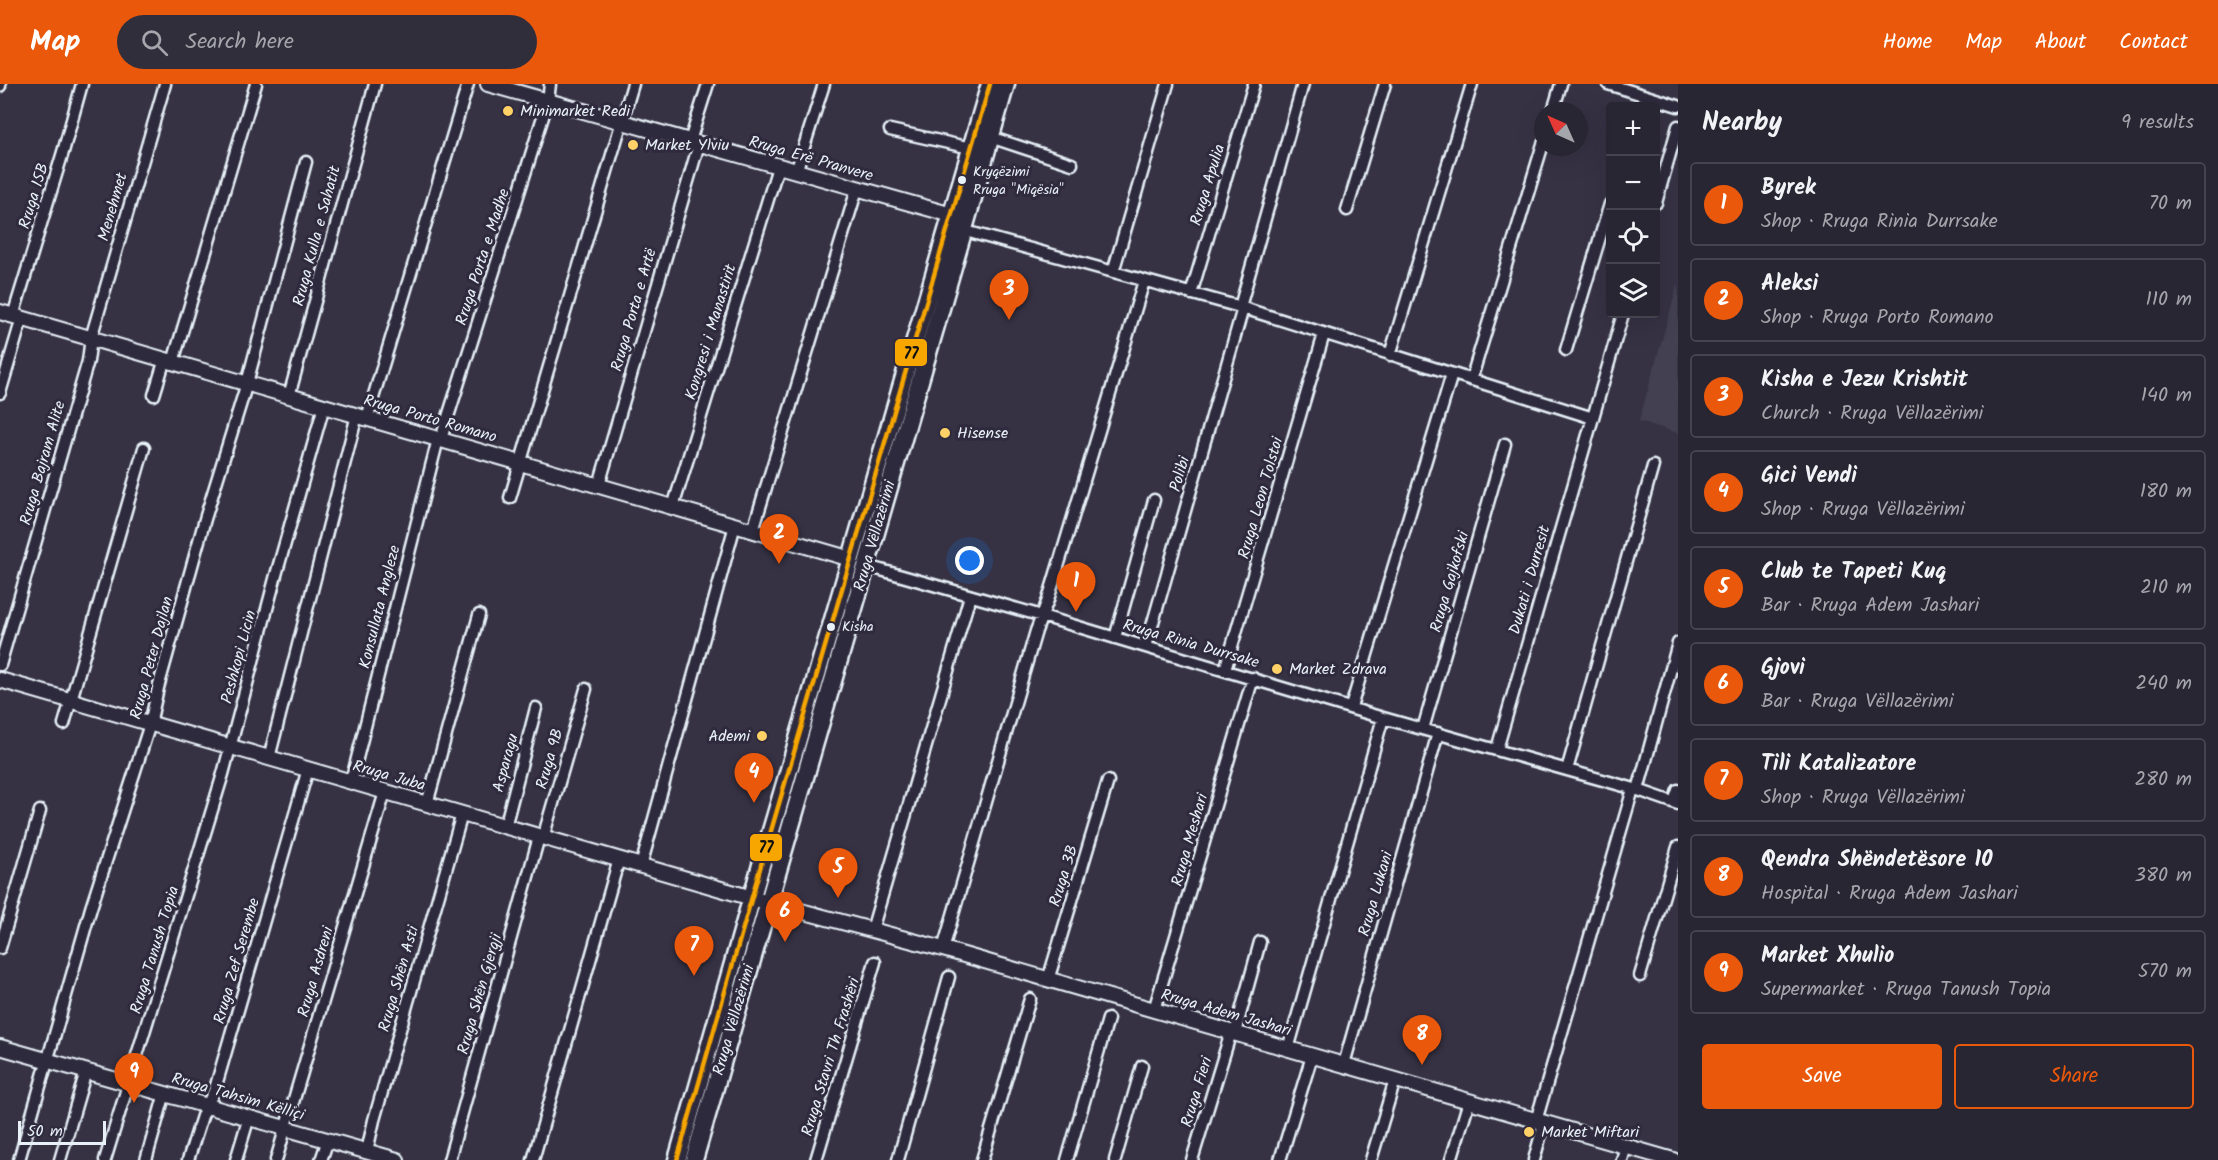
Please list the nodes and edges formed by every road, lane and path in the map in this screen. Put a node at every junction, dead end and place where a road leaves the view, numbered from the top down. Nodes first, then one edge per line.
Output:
1 (82, 84) edge
2 (165, 84) edge
3 (256, 84) edge
4 (375, 84) edge
5 (468, 84) edge
6 (488, 84) edge
7 (550, 84) edge
8 (633, 84) edge
9 (708, 84) edge
10 (824, 84) edge
11 (990, 84) edge
12 (1006, 84) edge
13 (1168, 84) edge
14 (1254, 84) edge
15 (1303, 84) edge
16 (1386, 84) edge
17 (1472, 84) edge
18 (1561, 84) edge
19 (1608, 84) edge
20 (548, 101) junction
21 (1642, 101) edge
22 (1556, 102) edge
23 (1678, 106) edge
24 (621, 122) junction
25 (1678, 126) edge
26 (890, 130) dead end
27 (990, 137) junction
28 (694, 143) junction
29 (971, 148) junction
30 (1539, 156) edge
31 (306, 162) dead end
32 (1072, 164) dead end
33 (778, 167) junction
34 (796, 172) junction
35 (857, 189) junction
36 (1660, 189) edge
37 (1347, 210) dead end
38 (1609, 210) edge
39 (952, 214) junction
40 (962, 230) junction
41 (1113, 272) junction
42 (1144, 281) junction
43 (1191, 294) junction
44 (1241, 308) junction
45 (12, 315) edge
46 (1622, 318) edge
47 (1324, 334) junction
48 (91, 338) junction
49 (1566, 350) dead end
50 (1390, 355) junction
51 (169, 361) junction
52 (1452, 374) junction
53 (1472, 380) junction
54 (247, 383) junction
55 (0, 393) edge
56 (154, 395) dead end
57 (289, 396) junction
58 (324, 406) junction
59 (362, 417) junction
60 (1593, 418) junction
61 (440, 439) junction
62 (1505, 444) dead end
63 (144, 448) dead end
64 (521, 463) junction
65 (1653, 466) dead end
66 (599, 485) junction
67 (510, 498) dead end
68 (1154, 500) dead end
69 (673, 507) junction
70 (735, 525) junction
71 (753, 530) junction
72 (851, 559) junction
73 (867, 566) junction
74 (970, 596) junction
75 (479, 615) dead end
76 (1042, 616) junction
77 (1115, 638) junction
78 (1678, 643) edge
79 (1146, 647) junction
80 (0, 665) edge
81 (1226, 670) junction
82 (1253, 678) junction
83 (0, 680) edge
84 (586, 689) dead end
85 (70, 701) junction
86 (1351, 707) junction
87 (536, 708) dead end
88 (1383, 718) junction
89 (64, 724) dead end
90 (150, 724) junction
91 (1423, 729) junction
92 (1438, 733) junction
93 (231, 747) junction
94 (1497, 749) junction
95 (269, 758) junction
96 (309, 769) junction
97 (1567, 770) junction
98 (1108, 781) dead end
99 (351, 782) junction
100 (1636, 789) junction
101 (1678, 790) edge
102 (385, 792) junction
103 (1676, 803) edge
104 (427, 804) junction
105 (40, 811) dead end
106 (462, 814) junction
107 (505, 826) junction
108 (541, 837) junction
109 (1678, 847) edge
110 (619, 860) junction
111 (640, 866) junction
112 (760, 900) junction
113 (872, 930) junction
114 (1260, 942) dead end
115 (0, 948) edge
116 (943, 950) junction
117 (874, 962) dead end
118 (1640, 976) dead end
119 (950, 977) dead end
120 (1048, 980) junction
121 (1030, 999) dead end
122 (1154, 1010) junction
123 (1108, 1019) dead end
124 (1233, 1033) junction
125 (0, 1047) edge
126 (1288, 1048) junction
127 (1312, 1056) junction
128 (48, 1061) junction
129 (1344, 1064) junction
130 (1142, 1066) dead end
131 (86, 1071) junction
132 (1395, 1080) junction
133 (128, 1084) junction
134 (165, 1093) junction
135 (1469, 1101) junction
136 (208, 1106) junction
137 (249, 1117) junction
138 (1540, 1122) junction
139 (286, 1128) junction
140 (327, 1140) junction
141 (1626, 1146) junction
142 (367, 1151) junction
143 (1666, 1159) edge
144 (20, 1160) edge
145 (60, 1160) edge
146 (105, 1160) edge
147 (146, 1160) edge
148 (188, 1160) edge
149 (236, 1160) edge
150 (276, 1160) edge
151 (321, 1160) edge
152 (397, 1160) edge
153 (449, 1160) edge
154 (532, 1160) edge
155 (677, 1160) edge
156 (694, 1160) edge
157 (816, 1160) edge
158 (898, 1160) edge
159 (982, 1160) edge
160 (1067, 1160) edge
161 (1115, 1160) edge
162 (1192, 1160) edge
163 (1280, 1160) edge
164 (1371, 1160) edge
165 (1451, 1160) edge
166 (1534, 1160) edge
167 (1622, 1160) edge

1 - 45 street, Rruga 15B
2 - 48 street, Menehmet
3 - 51 street
4 - 57 street, Rruga Kulla e Sahatit
5 - 59 street
6 - 20 street, Rruga Erë Pranvere
7 - 20 street, Rruga Porta e Madhe
8 - 24 street
9 - 28 street, Rruga Porta e Artë
10 - 34 street
11 - 29 main road, Rruga Vëllazërimi
12 - 27 main road, Rruga Vëllazërimi
13 - 41 street
14 - 43 street, Rruga Apulia
15 - 44 street, Polibi
16 - 37 street
17 - 50 street
18 - 22 street
19 - 21 street
20 - 24 street, Rruga Erë Pranvere
20 - 61 street, Rruga Porta e Madhe
21 - 23 street
24 - 28 street, Rruga Erë Pranvere
24 - 64 street
25 - 36 street
26 - 29 street
27 - 32 street
27 - 40 main road, Rruga Vëllazërimi
28 - 33 street, Rruga Erë Pranvere
28 - 66 street, Rruga Porta e Artë
29 - 39 main road, Rruga Vëllazërimi
30 - 53 street
31 - 54 street, Rruga Peter Dajlan
33 - 34 street, Rruga Erë Pranvere
33 - 69 street, Kongresi i Manastirit
34 - 35 street, Rruga Erë Pranvere
35 - 39 street, Rruga Erë Pranvere
35 - 71 street
38 - 49 street
39 - 72 main road, Rruga Vëllazërimi
40 - 41 street
40 - 73 main road, Rruga Vëllazërimi
41 - 42 street
42 - 43 street
42 - 76 street
43 - 44 street
44 - 47 street
44 - 79 street, Polibi
45 - 48 street, Rruga Porto Romano
45 - 55 street, Rruga 15B
46 - 60 street, Dukati i Durresit
47 - 50 street
47 - 81 street, Rruga Leon Tolstoi
48 - 51 street, Rruga Porto Romano
48 - 80 street, Rruga Bajram Alite
50 - 52 street
51 - 54 street, Rruga Porto Romano
51 - 56 street
52 - 53 street
52 - 86 street
53 - 60 street
54 - 57 street, Rruga Porto Romano
54 - 90 street, Rruga Peter Dajlan
57 - 58 street, Rruga Porto Romano
58 - 59 street, Rruga Porto Romano
58 - 93 street, Peshkopi Licin
59 - 61 street, Rruga Porto Romano
59 - 95 street
60 - 94 street, Dukati i Durresit
61 - 64 street, Rruga Porto Romano
61 - 99 street, Konsullata Angleze
62 - 91 street, Rruga Gajkofski
63 - 85 street
64 - 66 street, Rruga Porto Romano
64 - 67 street
65 - 97 street
66 - 69 street, Rruga Porto Romano
68 - 77 street
69 - 70 street, Rruga Porto Romano
70 - 71 street, Rruga Porto Romano
70 - 111 street
71 - 72 street, Rruga Porto Romano
72 - 112 main road, Rruga Vëllazërimi
73 - 74 street, Rruga Rinia Durrsake
73 - 112 main road, Rruga Vëllazërimi
74 - 76 street, Rruga Rinia Durrsake
74 - 113 street
75 - 104 street
76 - 77 street, Rruga Rinia Durrsake
76 - 116 street
77 - 79 street, Rruga Rinia Durrsake
78 - 100 street
79 - 81 street, Rruga Rinia Durrsake
81 - 82 street, Rruga Rinia Durrsake
82 - 86 street, Rruga Rinia Durrsake
82 - 122 street, Rruga Meshari
83 - 85 street, Rruga Juba
84 - 108 street, Rruga 9B
85 - 89 street
85 - 90 street, Rruga Juba
86 - 88 street, Rruga Rinia Durrsake
87 - 107 street, Asparagu
88 - 91 street, Rruga Rinia Durrsake
88 - 126 street
90 - 93 street, Rruga Juba
90 - 128 street, Rruga Peter Dajlan
91 - 92 street, Rruga Rinia Durrsake
92 - 94 street, Rruga Rinia Durrsake
92 - 129 street, Rruga Lukani
93 - 95 street, Rruga Juba
93 - 133 street, Rruga Tanush Topia
94 - 97 street, Rruga Rinia Durrsake
95 - 96 street, Rruga Juba
96 - 99 street, Rruga Juba
96 - 136 street, Rruga Zef Serembe
97 - 100 street, Rruga Rinia Durrsake
98 - 120 street, Rruga 3B
99 - 102 street, Rruga Juba
100 - 103 street, Rruga Rinia Durrsake
100 - 138 street
101 - 103 street
102 - 104 street, Rruga Juba
102 - 139 street, Rruga Asdreni
104 - 106 street, Rruga Juba
105 - 115 street
106 - 107 street, Rruga Juba
106 - 142 street, Rruga Shën Asti
107 - 108 street, Rruga Juba
108 - 110 street, Rruga Juba
108 - 153 street, Rruga Shën Gjergji
109 - 118 street
110 - 111 street, Rruga Juba
110 - 154 street
111 - 112 street, Rruga Juba
112 - 113 street, Rruga Adem Jashari
112 - 155 main road, Rruga Vëllazërimi
112 - 156 main road, Rruga Vëllazërimi
113 - 116 street, Rruga Adem Jashari
114 - 124 street, Rruga Fieri
116 - 120 street, Rruga Adem Jashari
117 - 157 street, Rruga Stavri Th Frashëri
119 - 158 street
120 - 122 street, Rruga Adem Jashari
121 - 159 street
122 - 124 street, Rruga Adem Jashari
123 - 160 street
124 - 126 street, Rruga Adem Jashari
124 - 162 street, Rruga Fieri
125 - 128 street, Rruga Tahsim Këlliçi
126 - 127 street, Rruga Adem Jashari
127 - 129 street, Rruga Adem Jashari
127 - 163 street
128 - 131 street, Rruga Tahsim Këlliçi
128 - 144 street, Rruga Peter Dajlan
129 - 132 street, Rruga Adem Jashari
130 - 161 street
131 - 133 street, Rruga Tahsim Këlliçi
131 - 145 street
132 - 135 street, Rruga Adem Jashari
132 - 164 street
133 - 134 street, Rruga Tahsim Këlliçi
133 - 146 street, Rruga Tanush Topia
134 - 136 street, Rruga Tahsim Këlliçi
134 - 147 street
135 - 138 street, Rruga Adem Jashari
135 - 165 street
136 - 137 street, Rruga Tahsim Këlliçi
136 - 148 street, Rruga Zef Serembe
137 - 139 street, Rruga Tahsim Këlliçi
137 - 149 street
138 - 141 street, Rruga Adem Jashari
138 - 166 street
139 - 140 street, Rruga Tahsim Këlliçi
139 - 150 street, Rruga Asdreni
140 - 142 street, Rruga Tahsim Këlliçi
140 - 151 street
141 - 143 street, Rruga Adem Jashari
141 - 167 street
142 - 152 street, Rruga Tahsim Këlliçi

